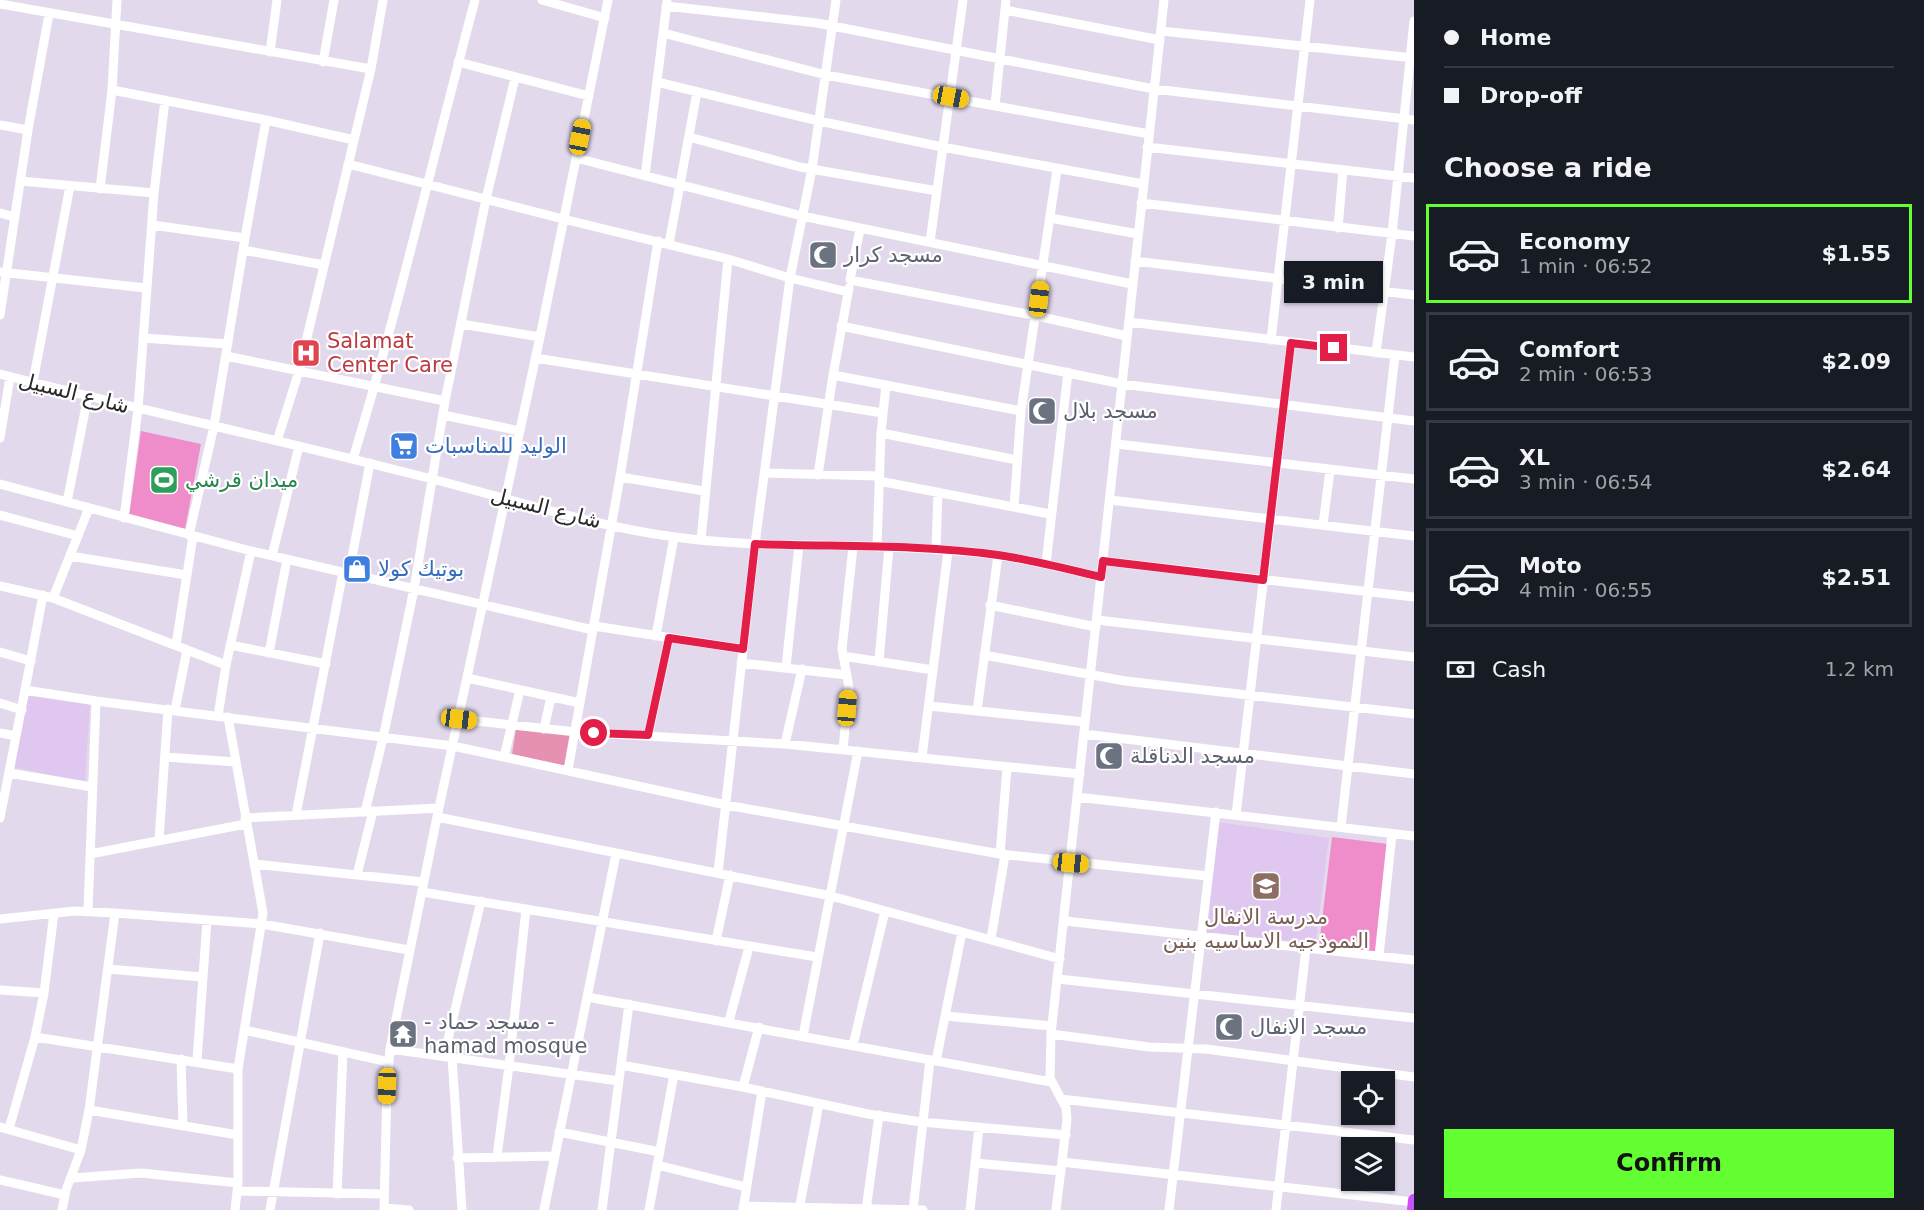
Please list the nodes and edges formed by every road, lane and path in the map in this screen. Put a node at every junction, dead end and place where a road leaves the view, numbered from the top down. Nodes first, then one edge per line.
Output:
1 (117, 0) edge
2 (277, 0) edge
3 (334, 0) edge
4 (384, 0) edge
5 (475, 0) edge
6 (542, 0) edge
7 (608, 0) edge
8 (836, 0) edge
9 (963, 0) edge
10 (1164, 0) edge
11 (1311, 0) edge
12 (667, 3) edge
13 (0, 4) edge
14 (14, 4) edge
15 (1006, 5) edge
16 (49, 14) junction
17 (605, 18) junction
18 (1414, 21) edge
19 (116, 24) junction
20 (833, 26) junction
21 (663, 33) junction
22 (1160, 35) junction
23 (1305, 46) junction
24 (957, 50) junction
25 (270, 52) junction
26 (999, 58) junction
27 (1412, 58) edge
28 (323, 62) junction
29 (458, 62) junction
30 (371, 69) junction
31 (826, 75) junction
32 (515, 78) junction
33 (657, 82) junction
34 (1154, 89) junction
35 (112, 90) junction
36 (697, 92) junction
37 (589, 96) junction
38 (951, 97) junction
39 (165, 100) junction
40 (994, 105) junction
41 (1299, 106) junction
42 (1403, 118) junction
43 (266, 120) junction
44 (1414, 120) edge
45 (819, 121) junction
46 (0, 125) edge
47 (28, 130) junction
48 (1149, 134) junction
49 (689, 137) junction
50 (354, 140) junction
51 (942, 147) junction
52 (1147, 147) junction
53 (576, 158) junction
54 (348, 164) junction
55 (1293, 164) junction
56 (812, 169) junction
57 (1057, 169) junction
58 (1343, 170) junction
59 (645, 176) junction
60 (1396, 176) junction
61 (1414, 178) edge
62 (20, 181) junction
63 (1143, 184) junction
64 (429, 185) junction
65 (680, 185) junction
66 (70, 186) junction
67 (100, 189) junction
68 (937, 191) junction
69 (154, 193) junction
70 (486, 199) junction
71 (1141, 204) junction
72 (0, 213) edge
73 (802, 216) junction
74 (15, 217) junction
75 (1050, 218) junction
76 (563, 219) junction
77 (1286, 222) junction
78 (152, 225) junction
79 (1338, 228) junction
80 (860, 229) junction
81 (1138, 234) junction
82 (1392, 234) junction
83 (1414, 236) edge
84 (245, 238) junction
85 (658, 241) junction
86 (930, 242) junction
87 (669, 244) junction
88 (243, 250) junction
89 (728, 259) junction
90 (1135, 261) junction
91 (324, 265) junction
92 (1043, 265) junction
93 (4, 272) edge
94 (53, 278) junction
95 (790, 278) junction
96 (850, 280) junction
97 (1279, 280) junction
98 (1132, 284) junction
99 (146, 288) junction
100 (848, 292) junction
101 (1384, 292) junction
102 (1414, 295) edge
103 (0, 315) edge
104 (1037, 316) junction
105 (1129, 322) junction
106 (461, 324) junction
107 (841, 326) junction
108 (1127, 336) junction
109 (540, 337) junction
110 (143, 338) junction
111 (1271, 340) junction
112 (1291, 343) junction
113 (228, 344) junction
114 (1377, 353) junction
115 (1395, 355) junction
116 (226, 356) junction
117 (1414, 357) edge
118 (535, 358) junction
119 (1028, 364) junction
120 (299, 371) junction
121 (1068, 372) junction
122 (5, 375) edge
123 (636, 375) junction
124 (832, 375) junction
125 (33, 382) junction
126 (1122, 384) junction
127 (886, 385) junction
128 (715, 387) junction
129 (375, 388) junction
130 (88, 396) junction
131 (776, 396) junction
132 (445, 401) junction
133 (828, 405) junction
134 (1283, 405) junction
135 (138, 409) junction
136 (1021, 411) junction
137 (883, 413) junction
138 (443, 415) junction
139 (1388, 419) junction
140 (1414, 421) edge
141 (214, 426) junction
142 (520, 431) junction
143 (881, 433) junction
144 (0, 438) edge
145 (277, 441) junction
146 (1117, 444) junction
147 (299, 446) junction
148 (353, 459) junction
149 (1017, 460) junction
150 (370, 463) junction
151 (1277, 464) junction
152 (1330, 470) junction
153 (765, 473) junction
154 (818, 475) junction
155 (1381, 475) junction
156 (620, 477) junction
157 (431, 478) junction
158 (879, 479) junction
159 (1414, 479) edge
160 (0, 484) edge
161 (704, 492) junction
162 (938, 492) junction
163 (504, 498) junction
164 (1110, 500) junction
165 (67, 502) junction
166 (1014, 507) junction
167 (89, 508) junction
168 (0, 514) edge
169 (1050, 514) junction
170 (124, 518) junction
171 (1270, 519) junction
172 (611, 524) junction
173 (1323, 525) junction
174 (1376, 532) junction
175 (78, 536) junction
176 (191, 536) junction
177 (1414, 536) edge
178 (674, 537) junction
179 (701, 540) junction
180 (755, 544) junction
181 (799, 546) junction
182 (853, 547) junction
183 (877, 547) junction
184 (889, 547) junction
185 (250, 550) junction
186 (936, 550) junction
187 (948, 551) junction
188 (998, 555) junction
189 (70, 556) junction
190 (272, 556) junction
191 (287, 559) junction
192 (1103, 561) junction
193 (1046, 564) junction
194 (346, 573) junction
195 (186, 575) junction
196 (1101, 577) junction
197 (1263, 580) junction
198 (0, 586) edge
199 (414, 589) junction
200 (1368, 592) junction
201 (43, 595) junction
202 (1414, 597) edge
203 (53, 598) junction
204 (482, 605) junction
205 (990, 605) junction
206 (1097, 623) junction
207 (594, 628) junction
208 (656, 636) junction
209 (669, 638) junction
210 (1256, 639) junction
211 (176, 645) junction
212 (230, 645) junction
213 (743, 649) junction
214 (187, 650) junction
215 (1361, 651) junction
216 (0, 652) edge
217 (269, 653) junction
218 (984, 655) junction
219 (843, 656) junction
220 (1414, 657) edge
221 (31, 661) junction
222 (879, 661) junction
223 (741, 663) junction
224 (326, 664) junction
225 (226, 665) junction
226 (786, 667) junction
227 (802, 669) junction
228 (933, 670) junction
229 (847, 675) junction
230 (1091, 675) junction
231 (467, 678) junction
232 (25, 690) junction
233 (520, 690) junction
234 (1249, 694) junction
235 (551, 697) junction
236 (96, 701) junction
237 (0, 703) edge
238 (580, 703) junction
239 (929, 706) junction
240 (1354, 708) junction
241 (22, 710) junction
242 (172, 710) junction
243 (976, 711) junction
244 (1414, 714) edge
245 (218, 716) junction
246 (228, 717) junction
247 (459, 719) junction
248 (1085, 722) junction
249 (512, 725) junction
250 (314, 728) junction
251 (544, 729) junction
252 (576, 732) junction
253 (0, 734) edge
254 (1084, 734) junction
255 (648, 735) junction
256 (16, 736) junction
257 (382, 738) junction
258 (732, 740) junction
259 (785, 744) junction
260 (453, 746) junction
261 (843, 749) junction
262 (858, 751) junction
263 (1243, 754) junction
264 (165, 757) junction
265 (504, 757) junction
266 (922, 757) junction
267 (236, 762) junction
268 (1347, 766) junction
269 (1007, 768) junction
270 (568, 770) junction
271 (9, 772) junction
272 (1080, 774) junction
273 (1414, 774) edge
274 (93, 787) junction
275 (1077, 797) junction
276 (726, 805) junction
277 (369, 812) junction
278 (438, 812) junction
279 (1216, 812) junction
280 (297, 815) junction
281 (1236, 815) junction
282 (0, 818) edge
283 (246, 821) junction
284 (844, 826) junction
285 (1341, 827) junction
286 (1392, 834) junction
287 (1414, 836) edge
288 (159, 840) junction
289 (90, 854) junction
290 (616, 854) junction
291 (1002, 855) junction
292 (1071, 863) junction
293 (254, 864) junction
294 (718, 873) junction
295 (357, 875) junction
296 (730, 875) junction
297 (1208, 876) junction
298 (422, 887) junction
299 (831, 896) junction
300 (481, 901) junction
301 (526, 909) junction
302 (885, 910) junction
303 (88, 911) junction
304 (54, 913) junction
305 (115, 913) junction
306 (0, 919) edge
307 (207, 921) junction
308 (1065, 921) junction
309 (601, 922) junction
310 (262, 924) junction
311 (962, 932) junction
312 (320, 933) junction
313 (1201, 936) junction
314 (991, 939) junction
315 (716, 941) junction
316 (749, 947) junction
317 (1306, 948) junction
318 (409, 950) junction
319 (1379, 956) junction
320 (817, 957) junction
321 (1060, 959) junction
322 (1414, 960) edge
323 (108, 969) junction
324 (202, 977) junction
325 (1058, 979) junction
326 (0, 990) edge
327 (44, 993) junction
328 (1195, 995) junction
329 (587, 997) junction
330 (629, 1004) junction
331 (1299, 1005) junction
332 (945, 1016) junction
333 (1414, 1018) edge
334 (729, 1021) junction
335 (759, 1027) junction
336 (244, 1030) junction
337 (1052, 1030) junction
338 (803, 1036) junction
339 (35, 1037) junction
340 (302, 1042) junction
341 (853, 1045) junction
342 (98, 1046) junction
343 (1188, 1048) junction
344 (390, 1049) junction
345 (343, 1052) junction
346 (448, 1057) junction
347 (181, 1059) junction
348 (197, 1061) junction
349 (933, 1061) junction
350 (389, 1062) junction
351 (1293, 1062) junction
352 (621, 1065) junction
353 (509, 1066) junction
354 (238, 1069) junction
355 (675, 1074) junction
356 (571, 1075) junction
357 (1414, 1077) edge
358 (619, 1081) junction
359 (1051, 1082) junction
360 (743, 1087) junction
361 (762, 1091) junction
362 (1061, 1099) junction
363 (819, 1104) junction
364 (89, 1110) junction
365 (1180, 1113) junction
366 (879, 1115) junction
367 (922, 1122) junction
368 (1286, 1124) junction
369 (183, 1125) junction
370 (980, 1127) junction
371 (4, 1128) edge
372 (559, 1132) junction
373 (238, 1135) junction
374 (1066, 1135) junction
375 (1414, 1140) edge
376 (610, 1142) junction
377 (81, 1150) junction
378 (660, 1152) junction
379 (497, 1156) junction
380 (555, 1156) junction
381 (457, 1158) junction
382 (975, 1163) junction
383 (657, 1165) junction
384 (1062, 1167) junction
385 (1173, 1174) junction
386 (72, 1178) junction
387 (0, 1180) edge
388 (237, 1187) junction
389 (746, 1187) junction
390 (1278, 1187) junction
391 (273, 1193) junction
392 (337, 1194) junction
393 (384, 1194) junction
394 (65, 1196) junction
395 (1414, 1201) edge
396 (743, 1208) edge
397 (799, 1208) edge
398 (384, 1209) edge
399 (62, 1210) edge
400 (235, 1210) edge
401 (270, 1210) edge
402 (409, 1210) edge
403 (462, 1210) edge
404 (544, 1210) edge
405 (602, 1210) edge
406 (649, 1210) edge
407 (866, 1210) edge
408 (913, 1210) edge
409 (923, 1210) edge
410 (970, 1210) edge
411 (1056, 1210) edge
412 (1169, 1210) edge
413 (1276, 1210) edge
414 (1413, 1210) edge

1 - 19 street
2 - 25 street
3 - 28 street
4 - 30 street
5 - 29 street
6 - 17 street
7 - 17 street
8 - 20 street
9 - 24 street
10 - 22 street
11 - 23 street
12 - 20 street
12 - 21 street
13 - 14 street
14 - 16 street
15 - 22 street
15 - 26 street
16 - 19 street
16 - 47 street
17 - 37 street
18 - 27 street
19 - 25 street
19 - 35 street
20 - 24 street
20 - 31 street
21 - 31 street
21 - 33 street
22 - 23 street
22 - 34 street
23 - 27 street
23 - 41 street
24 - 26 street
24 - 38 street
25 - 28 street
26 - 34 street
26 - 40 street
27 - 42 street
28 - 30 street
29 - 32 street
29 - 64 street
30 - 50 street
31 - 38 street
31 - 45 street
32 - 37 street
32 - 70 street
33 - 36 street
33 - 59 street
34 - 41 street
34 - 48 street
35 - 39 street
35 - 67 street
36 - 45 street
36 - 49 street
37 - 53 street
38 - 40 street
38 - 51 street
39 - 43 street
39 - 69 street
40 - 48 street
41 - 42 street
41 - 55 street
42 - 44 street
42 - 60 street
43 - 50 street
43 - 84 street
45 - 51 street
45 - 56 street
46 - 47 street
47 - 62 street
48 - 52 street
49 - 56 street
49 - 65 street
50 - 54 street
51 - 57 street
51 - 68 street
52 - 55 street
52 - 63 street
53 - 59 street
53 - 76 street
54 - 64 street
54 - 91 street
55 - 58 street
55 - 77 street
56 - 68 street
56 - 73 street
57 - 63 street
57 - 75 street
58 - 60 street
58 - 79 street
59 - 65 street
60 - 61 street
60 - 82 street
62 - 66 street
62 - 74 street
63 - 71 street
64 - 70 street
64 - 129 street
65 - 73 street
65 - 87 street
66 - 67 street
66 - 94 street
67 - 69 street
68 - 86 street
69 - 78 street
70 - 76 street
70 - 106 street
71 - 77 street
71 - 81 street
72 - 74 street
73 - 80 street
73 - 95 street
74 - 93 street
75 - 81 street
75 - 92 street
76 - 85 street
76 - 109 street
77 - 79 street
77 - 97 street
78 - 84 street
78 - 99 street
79 - 82 street
80 - 86 street
80 - 96 street
81 - 90 street
82 - 83 street
82 - 101 street
84 - 88 street
85 - 87 street
85 - 123 street
86 - 92 street
87 - 89 street
88 - 91 street
88 - 113 street
89 - 95 street
89 - 128 street
90 - 97 street
90 - 98 street
91 - 120 street
92 - 98 street
92 - 104 street
93 - 94 street
93 - 103 street
94 - 99 street
94 - 125 street
95 - 100 street
95 - 131 street
96 - 100 street
96 - 104 street
97 - 101 street
97 - 111 street
98 - 105 street
99 - 110 street
100 - 107 street
101 - 102 street
101 - 114 street
104 - 108 street
104 - 119 street
105 - 108 street
105 - 111 street
106 - 109 street
106 - 132 street
107 - 119 street
107 - 124 street
108 - 126 street
109 - 118 street
110 - 113 street
110 - 135 street
111 - 112 street
112 - 114 street
112 - 134 street
113 - 116 street
114 - 115 street
115 - 117 street
115 - 139 street
116 - 120 street
116 - 141 street
118 - 123 street
118 - 142 street
119 - 121 street
119 - 136 street
120 - 129 street
120 - 145 street
121 - 126 street
121 - 169 street
122 - 125 street, شارع السبيل
122 - 144 street
123 - 128 street
123 - 156 street
124 - 127 street
124 - 133 street
125 - 130 street, شارع السبيل
126 - 134 street
126 - 146 street
127 - 136 street
127 - 137 street
128 - 131 street
128 - 161 street
129 - 132 street
129 - 148 street
130 - 135 street, شارع السبيل
130 - 165 street
131 - 133 street
131 - 153 street
132 - 138 street
133 - 137 street
133 - 154 street
134 - 139 street
134 - 151 street
135 - 141 street, شارع السبيل
135 - 170 street
136 - 149 street
137 - 143 street
138 - 142 street
138 - 157 street
139 - 140 street
139 - 155 street
141 - 145 street, شارع السبيل
141 - 176 street
142 - 163 street
143 - 149 street
143 - 158 street
145 - 147 street, شارع السبيل
146 - 151 street
146 - 164 street
147 - 148 street, شارع السبيل
147 - 190 street
148 - 150 street, شارع السبيل
149 - 166 street
150 - 157 street, شارع السبيل
150 - 194 street
151 - 152 street
151 - 171 street
152 - 155 street
152 - 173 street
153 - 154 street
153 - 180 street
154 - 158 street
155 - 159 street
155 - 174 street
156 - 161 street
156 - 172 street
157 - 163 street, شارع السبيل
157 - 199 street
158 - 162 street
158 - 183 street
160 - 165 street
161 - 179 street
162 - 166 street
162 - 186 street
163 - 172 street, شارع السبيل
163 - 204 street
164 - 171 street
164 - 192 street
165 - 167 street
166 - 169 street
167 - 170 street
167 - 175 street
168 - 175 street
169 - 193 street
170 - 176 street
171 - 173 street
171 - 197 street
172 - 178 street, شارع السبيل
172 - 207 street
173 - 174 street
174 - 177 street
174 - 200 street
175 - 189 street
176 - 185 street
176 - 195 street
178 - 179 street, شارع السبيل
178 - 208 street
179 - 180 street, شارع السبيل
180 - 181 street, شارع السبيل
180 - 213 street
181 - 182 street, شارع السبيل
181 - 226 street
182 - 183 street, شارع السبيل
182 - 219 street
183 - 184 street, شارع السبيل
184 - 186 street, شارع السبيل
184 - 222 street
185 - 190 street
185 - 212 street
186 - 187 street, شارع السبيل
187 - 188 street, شارع السبيل
187 - 228 street
188 - 193 street, شارع السبيل
188 - 205 street
189 - 195 street
189 - 203 street
190 - 191 street
191 - 194 street
191 - 217 street
192 - 196 street
192 - 197 street
193 - 196 street, شارع السبيل
194 - 199 street
194 - 224 street
195 - 211 street
196 - 206 street
197 - 200 street
197 - 210 street
198 - 201 street
199 - 204 street
199 - 257 street
200 - 202 street
200 - 215 street
201 - 203 street
201 - 221 street
203 - 211 street
204 - 207 street
204 - 231 street
205 - 206 street
205 - 218 street
206 - 210 street
206 - 230 street
207 - 208 street
207 - 238 street
208 - 209 street
209 - 213 street
209 - 255 street
210 - 215 street
210 - 234 street
211 - 214 street
212 - 217 street
212 - 225 street
213 - 223 street
214 - 225 street
214 - 242 street
215 - 220 street
215 - 240 street
216 - 221 street
217 - 224 street
218 - 230 street
218 - 243 street
219 - 222 street
219 - 229 street
221 - 232 street
222 - 228 street
223 - 226 street
223 - 258 street
224 - 250 street
225 - 245 street
226 - 227 street
227 - 229 street
227 - 259 street
228 - 239 street
229 - 261 street
230 - 234 street
230 - 248 street
231 - 233 street
231 - 247 street
232 - 236 street
232 - 241 street
233 - 235 street
233 - 249 street
234 - 240 street
234 - 263 street
235 - 238 street
235 - 251 street
236 - 242 street
236 - 274 street
237 - 241 street
238 - 252 street
239 - 243 street
239 - 266 street
240 - 244 street
240 - 268 street
241 - 256 street
242 - 245 street
242 - 264 street
243 - 248 street
245 - 246 street
246 - 250 street
246 - 267 street
247 - 249 street
247 - 260 street
248 - 254 street
249 - 251 street
249 - 265 street
250 - 257 street
250 - 280 street
251 - 252 street
252 - 255 street
252 - 270 street
253 - 256 street
254 - 263 street
254 - 272 street
255 - 258 street
256 - 271 street
257 - 260 street
257 - 277 street
258 - 259 street
258 - 276 street
259 - 261 street
260 - 265 street
260 - 278 street
261 - 262 street
262 - 266 street
262 - 284 street
263 - 268 street
263 - 281 street
264 - 267 street
264 - 288 street
265 - 270 street
266 - 269 street
267 - 283 street
268 - 273 street
268 - 285 street
269 - 272 street
269 - 291 street
270 - 276 street
271 - 274 street
271 - 282 street
272 - 275 street
274 - 289 street
275 - 279 street
275 - 292 street
276 - 284 street
276 - 294 street
277 - 278 street
277 - 280 street
277 - 295 street
278 - 290 street
278 - 298 street
279 - 281 street
279 - 297 street
280 - 283 street
281 - 285 street
283 - 288 street
283 - 293 street
284 - 291 street
284 - 299 street
285 - 286 street
286 - 287 street
286 - 319 street
288 - 289 street
289 - 303 street
290 - 294 street
290 - 309 street
291 - 292 street
291 - 314 street
292 - 297 street
292 - 308 street
293 - 295 street
293 - 310 street
294 - 296 street
295 - 298 street
296 - 299 street
296 - 315 street
297 - 313 street
298 - 300 street
298 - 318 street
299 - 302 street
299 - 320 street
300 - 301 street
300 - 346 street
301 - 309 street
301 - 353 street
302 - 311 street
302 - 341 street
303 - 304 street
303 - 305 street
304 - 306 street
304 - 327 street
305 - 307 street
305 - 323 street
307 - 310 street
307 - 324 street
308 - 313 street
308 - 321 street
309 - 315 street
309 - 329 street
310 - 312 street
310 - 336 street
311 - 314 street
311 - 332 street
312 - 318 street
312 - 340 street
313 - 317 street
313 - 328 street
314 - 321 street
315 - 316 street
316 - 320 street
316 - 334 street
317 - 319 street
317 - 331 street
318 - 344 street
319 - 322 street
320 - 338 street
321 - 325 street
323 - 324 street
323 - 342 street
324 - 348 street
325 - 328 street
325 - 337 street
326 - 327 street
327 - 339 street
328 - 331 street
328 - 343 street
329 - 330 street
329 - 356 street
330 - 334 street
330 - 352 street
331 - 333 street
331 - 351 street
332 - 337 street
332 - 349 street
334 - 335 street
335 - 338 street
335 - 360 street
336 - 340 street
336 - 354 street
337 - 343 street
337 - 359 street
338 - 341 street
339 - 342 street
339 - 371 street
340 - 345 street
340 - 391 street
341 - 349 street
342 - 347 street
342 - 364 street
343 - 351 street
343 - 365 street
344 - 346 street
344 - 350 street
345 - 350 street
345 - 392 street
346 - 353 street
346 - 381 street
347 - 348 street
347 - 369 street
348 - 354 street
349 - 359 street
349 - 367 street
350 - 393 street
351 - 357 street
351 - 368 street
352 - 355 street
352 - 358 street
353 - 356 street
353 - 379 street
354 - 373 street
355 - 360 street
355 - 378 street
356 - 358 street
356 - 372 street
358 - 376 street
359 - 362 street
360 - 361 street
361 - 363 street
361 - 389 street
362 - 365 street
362 - 374 street
363 - 366 street
363 - 397 street
364 - 369 street
364 - 377 street
365 - 368 street
365 - 385 street
366 - 367 street
366 - 407 street
367 - 370 street
367 - 408 street
368 - 375 street
368 - 390 street
369 - 373 street
370 - 374 street
370 - 382 street
371 - 377 street
372 - 376 street
372 - 380 street
373 - 388 street
374 - 384 street
376 - 378 street
376 - 405 street
377 - 386 street
378 - 383 street
379 - 380 street
379 - 381 street
380 - 404 street
381 - 403 street
382 - 384 street
382 - 410 street
383 - 389 street
383 - 406 street
384 - 385 street
384 - 411 street
385 - 390 street
385 - 412 street
386 - 388 street
386 - 394 street
387 - 394 street
388 - 391 street
388 - 400 street
389 - 396 street
390 - 395 street
390 - 413 street
391 - 392 street
391 - 401 street
392 - 393 street
393 - 398 street
394 - 399 street
395 - 414 main road
396 - 397 street
397 - 407 street
398 - 402 street
407 - 408 street
408 - 409 street

